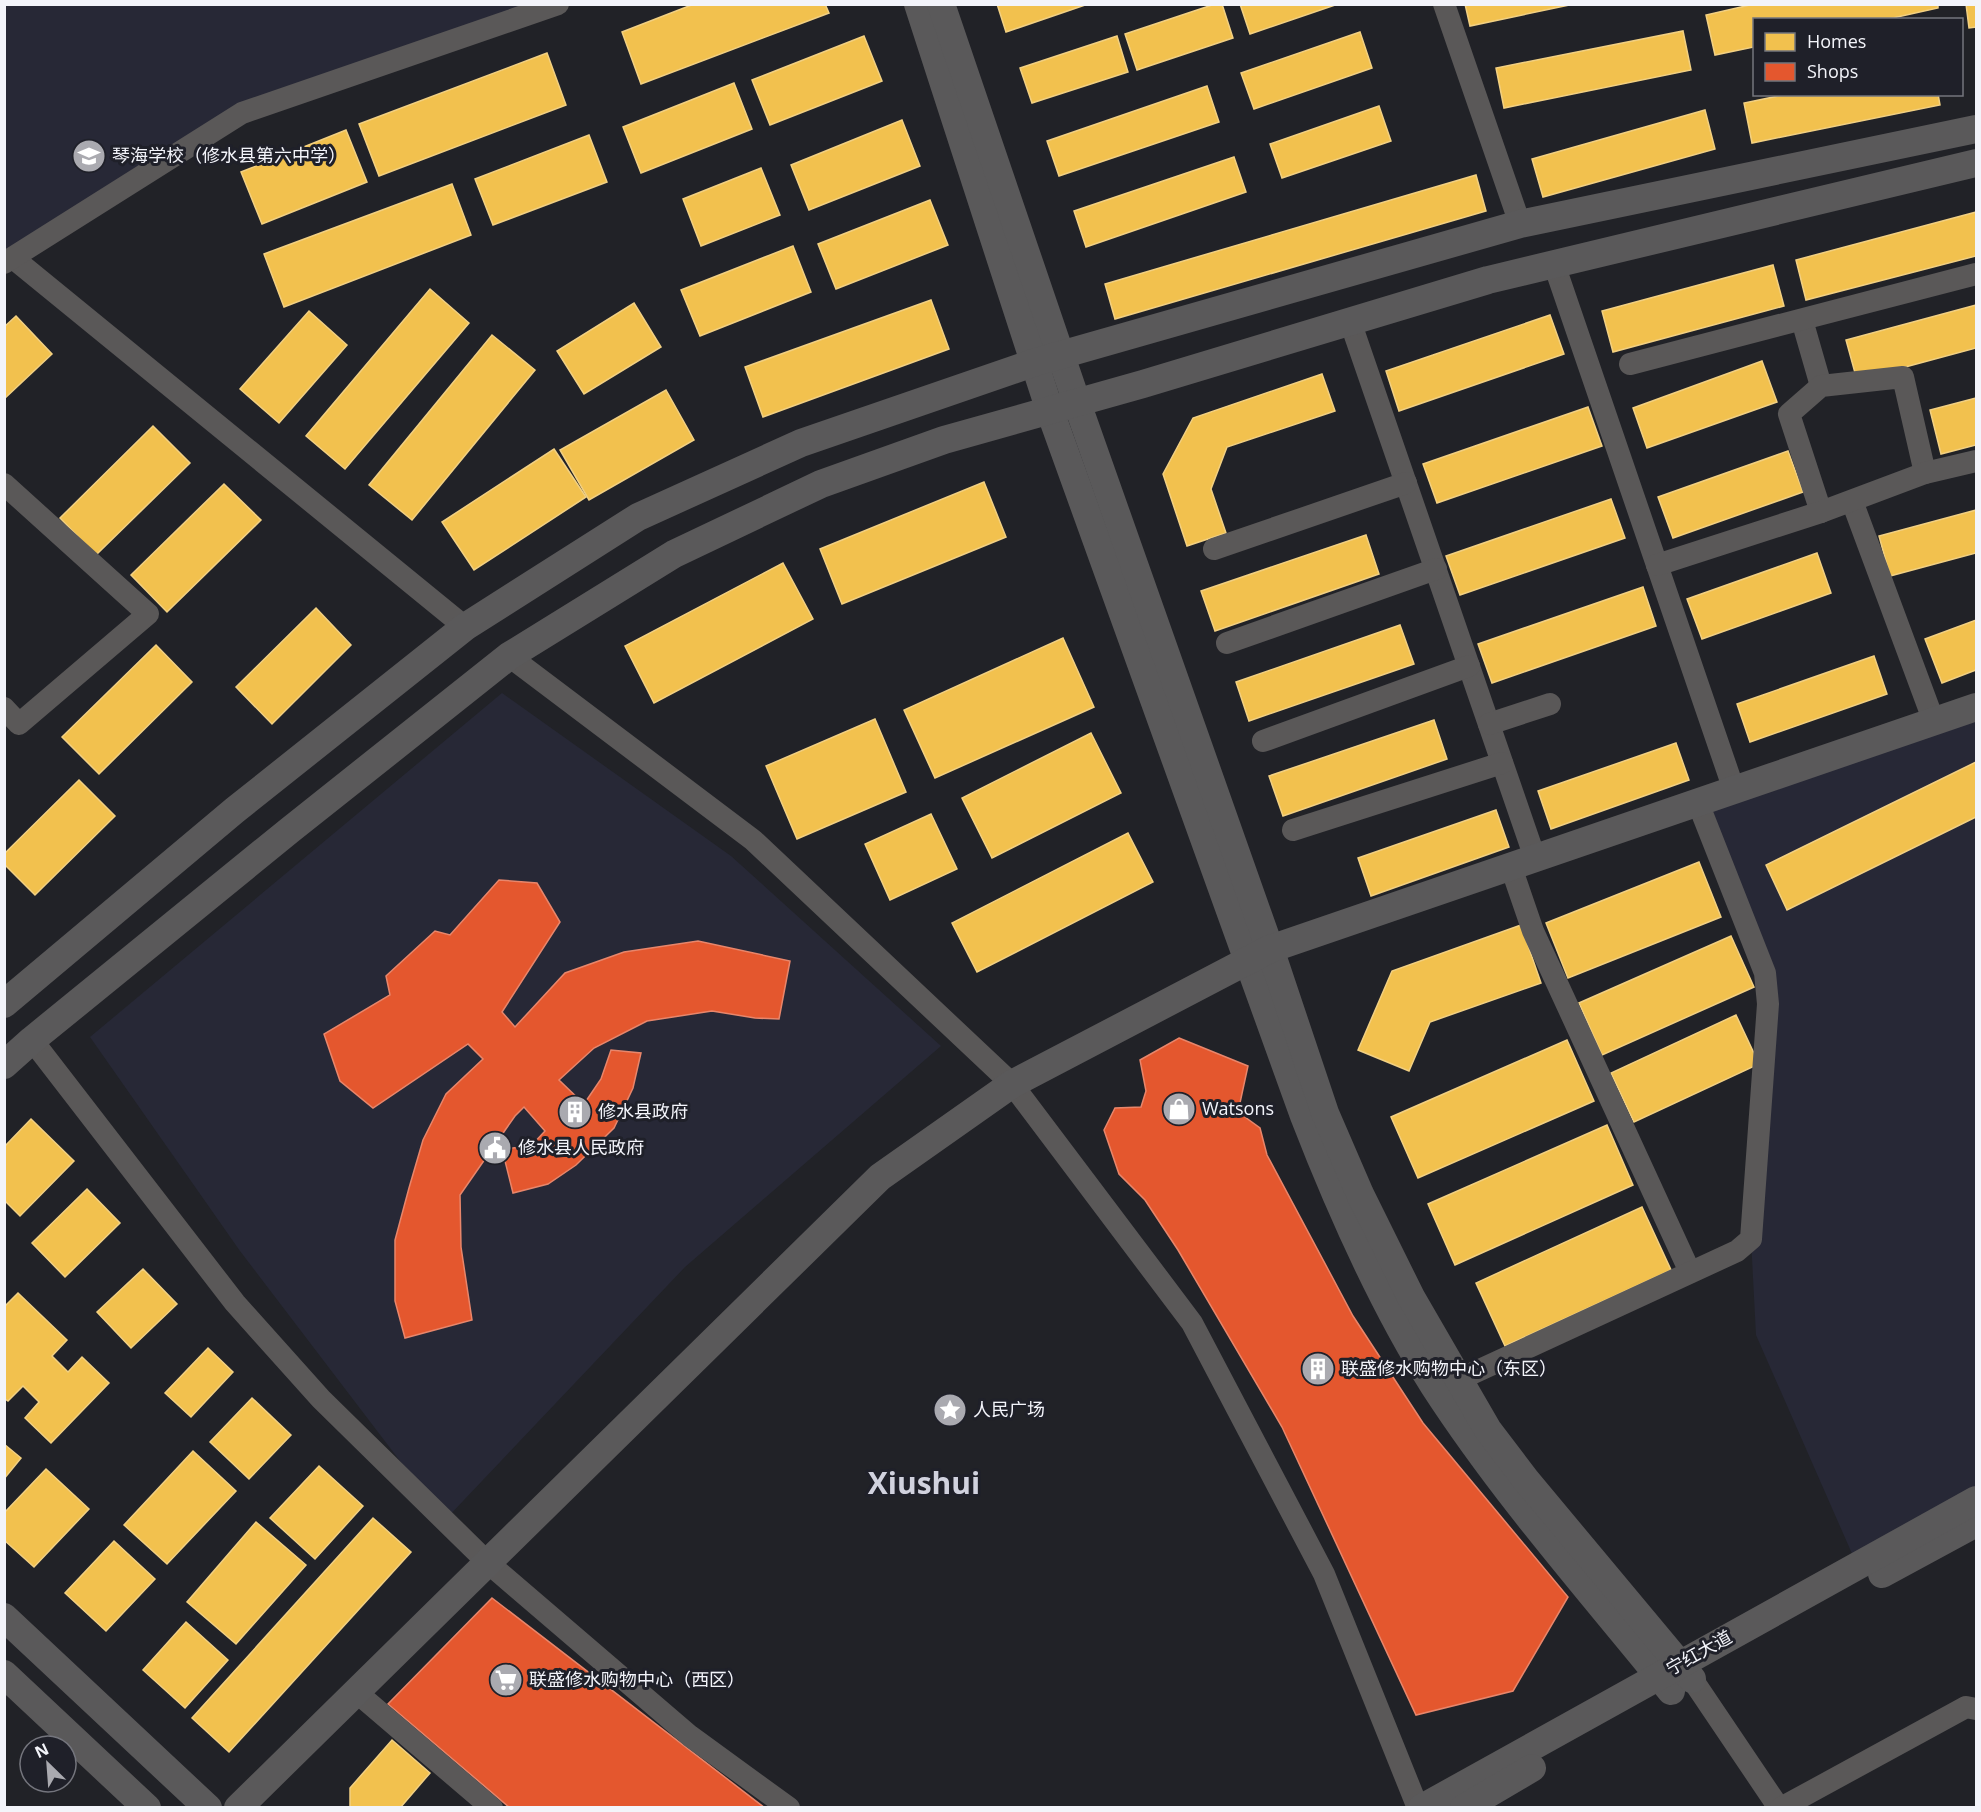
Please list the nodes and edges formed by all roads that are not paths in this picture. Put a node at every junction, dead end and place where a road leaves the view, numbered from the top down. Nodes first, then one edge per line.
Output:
1 (558, 4) edge
2 (918, 4) edge
3 (941, 4) edge
4 (1444, 4) edge
5 (1977, 129) edge
6 (1977, 163) edge
7 (1520, 224) junction
8 (9, 261) edge
9 (1554, 264) junction
10 (1977, 274) edge
11 (1802, 320) junction
12 (1350, 321) junction
13 (1048, 358) junction
14 (1630, 364) dead end
15 (1821, 386) junction
16 (1064, 407) junction
17 (1977, 461) edge
18 (1925, 473) junction
19 (1406, 483) junction
20 (4, 484) edge
21 (1852, 501) junction
22 (1821, 512) junction
23 (1214, 549) dead end
24 (1657, 565) junction
25 (1436, 569) junction
26 (465, 627) junction
27 (1227, 643) dead end
28 (509, 656) junction
29 (1469, 666) junction
30 (1550, 704) dead end
31 (1977, 707) edge
32 (4, 708) edge
33 (1934, 722) junction
34 (1489, 724) junction
35 (1263, 741) dead end
36 (1503, 763) junction
37 (1734, 790) junction
38 (1698, 803) junction
39 (1293, 830) dead end
40 (1523, 863) junction
41 (1259, 954) junction
42 (8, 994) edge
43 (32, 1040) junction
44 (4, 1065) edge
45 (1012, 1084) junction
46 (1690, 1272) junction
47 (1446, 1383) junction
48 (1977, 1500) edge
49 (1977, 1522) edge
50 (487, 1562) junction
51 (4, 1617) edge
52 (4, 1674) edge
53 (1675, 1678) junction
54 (355, 1691) junction
55 (1977, 1709) edge
56 (147, 1808) edge
57 (208, 1808) edge
58 (238, 1808) edge
59 (492, 1808) edge
60 (789, 1808) edge
61 (1418, 1808) edge
62 (1422, 1808) edge
63 (1464, 1808) edge
64 (1780, 1808) edge

1 - 8 street
2 - 13 main road
3 - 13 main road
4 - 7 street
5 - 7 main road
6 - 9 main road
7 - 13 main road
8 - 26 street
9 - 12 main road
9 - 24 street
10 - 11 street
11 - 14 street
11 - 15 street
12 - 16 main road
12 - 19 street
13 - 16 main road
13 - 26 main road
15 - 18 street
15 - 22 street
16 - 28 main road
16 - 41 main road
17 - 18 street
18 - 21 street
19 - 23 street
19 - 25 street
20 - 32 street
21 - 22 street
21 - 33 street
22 - 24 street
24 - 37 street
25 - 27 street
25 - 29 street
26 - 42 main road
28 - 43 main road
28 - 45 street
29 - 34 street
29 - 35 street
30 - 34 street
31 - 33 main road
33 - 37 main road
34 - 36 street
36 - 39 street
36 - 40 street
37 - 38 main road
38 - 40 main road
38 - 46 street
40 - 41 main road
40 - 46 street
41 - 45 main road
41 - 47 main road
43 - 44 main road
43 - 50 street
45 - 50 main road
45 - 61 street
46 - 47 street
47 - 53 main road
48 - 53 main road, 宁红大道
49 - 53 main road, 宁红大道
50 - 54 main road
50 - 60 street
51 - 57 main road
52 - 56 main road
53 - 62 main road, 宁红大道
53 - 63 main road, 宁红大道
53 - 64 street
54 - 58 main road
54 - 59 street
55 - 64 street

